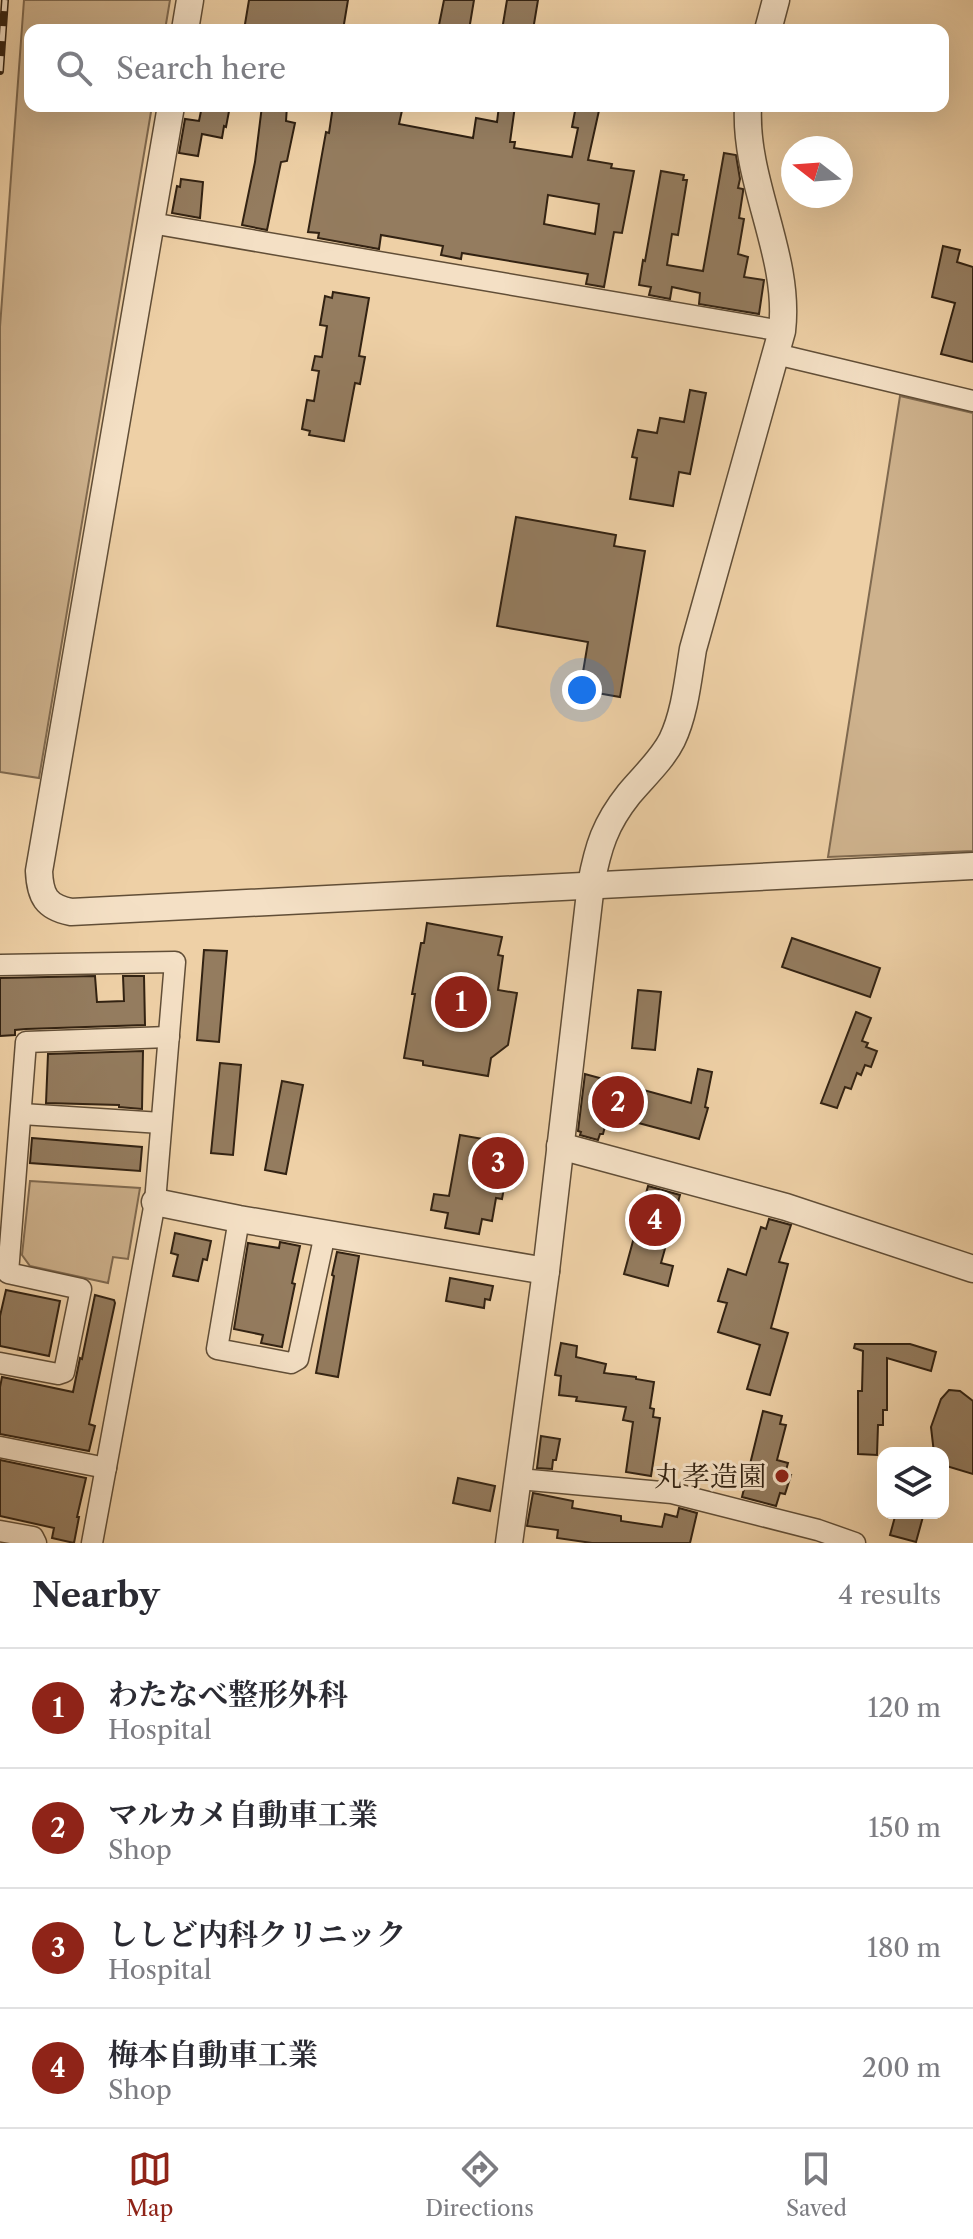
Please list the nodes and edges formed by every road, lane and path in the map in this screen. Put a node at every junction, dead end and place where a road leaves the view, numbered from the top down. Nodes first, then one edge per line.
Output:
1 (190, 0) edge
2 (776, 0) edge
3 (186, 24) edge
4 (770, 24) edge
5 (170, 112) edge
6 (748, 112) edge
7 (151, 223) junction
8 (779, 343) junction
9 (973, 401) edge
10 (973, 866) edge
11 (591, 884) junction
12 (0, 965) edge
13 (169, 1037) junction
14 (22, 1114) junction
15 (161, 1123) junction
16 (560, 1146) junction
17 (155, 1202) junction
18 (239, 1219) junction
19 (325, 1234) junction
20 (973, 1269) edge
21 (546, 1271) junction
22 (0, 1363) edge
23 (0, 1447) edge
24 (106, 1468) junction
25 (519, 1479) junction
26 (0, 1531) edge
27 (36, 1543) edge
28 (92, 1543) edge
29 (509, 1543) edge
30 (855, 1543) edge

1 - 3 street
2 - 4 street
5 - 7 street
6 - 8 street
7 - 8 street
7 - 11 street
8 - 9 street
8 - 11 street
10 - 11 street
11 - 16 street
12 - 13 street
13 - 14 street
13 - 15 street
14 - 15 street
14 - 22 street
15 - 17 street
16 - 20 street
16 - 21 street
17 - 18 street
17 - 24 street
18 - 19 street
18 - 19 street
19 - 21 street
21 - 25 street
23 - 24 street
24 - 28 street
25 - 29 street
25 - 30 street
26 - 27 street

